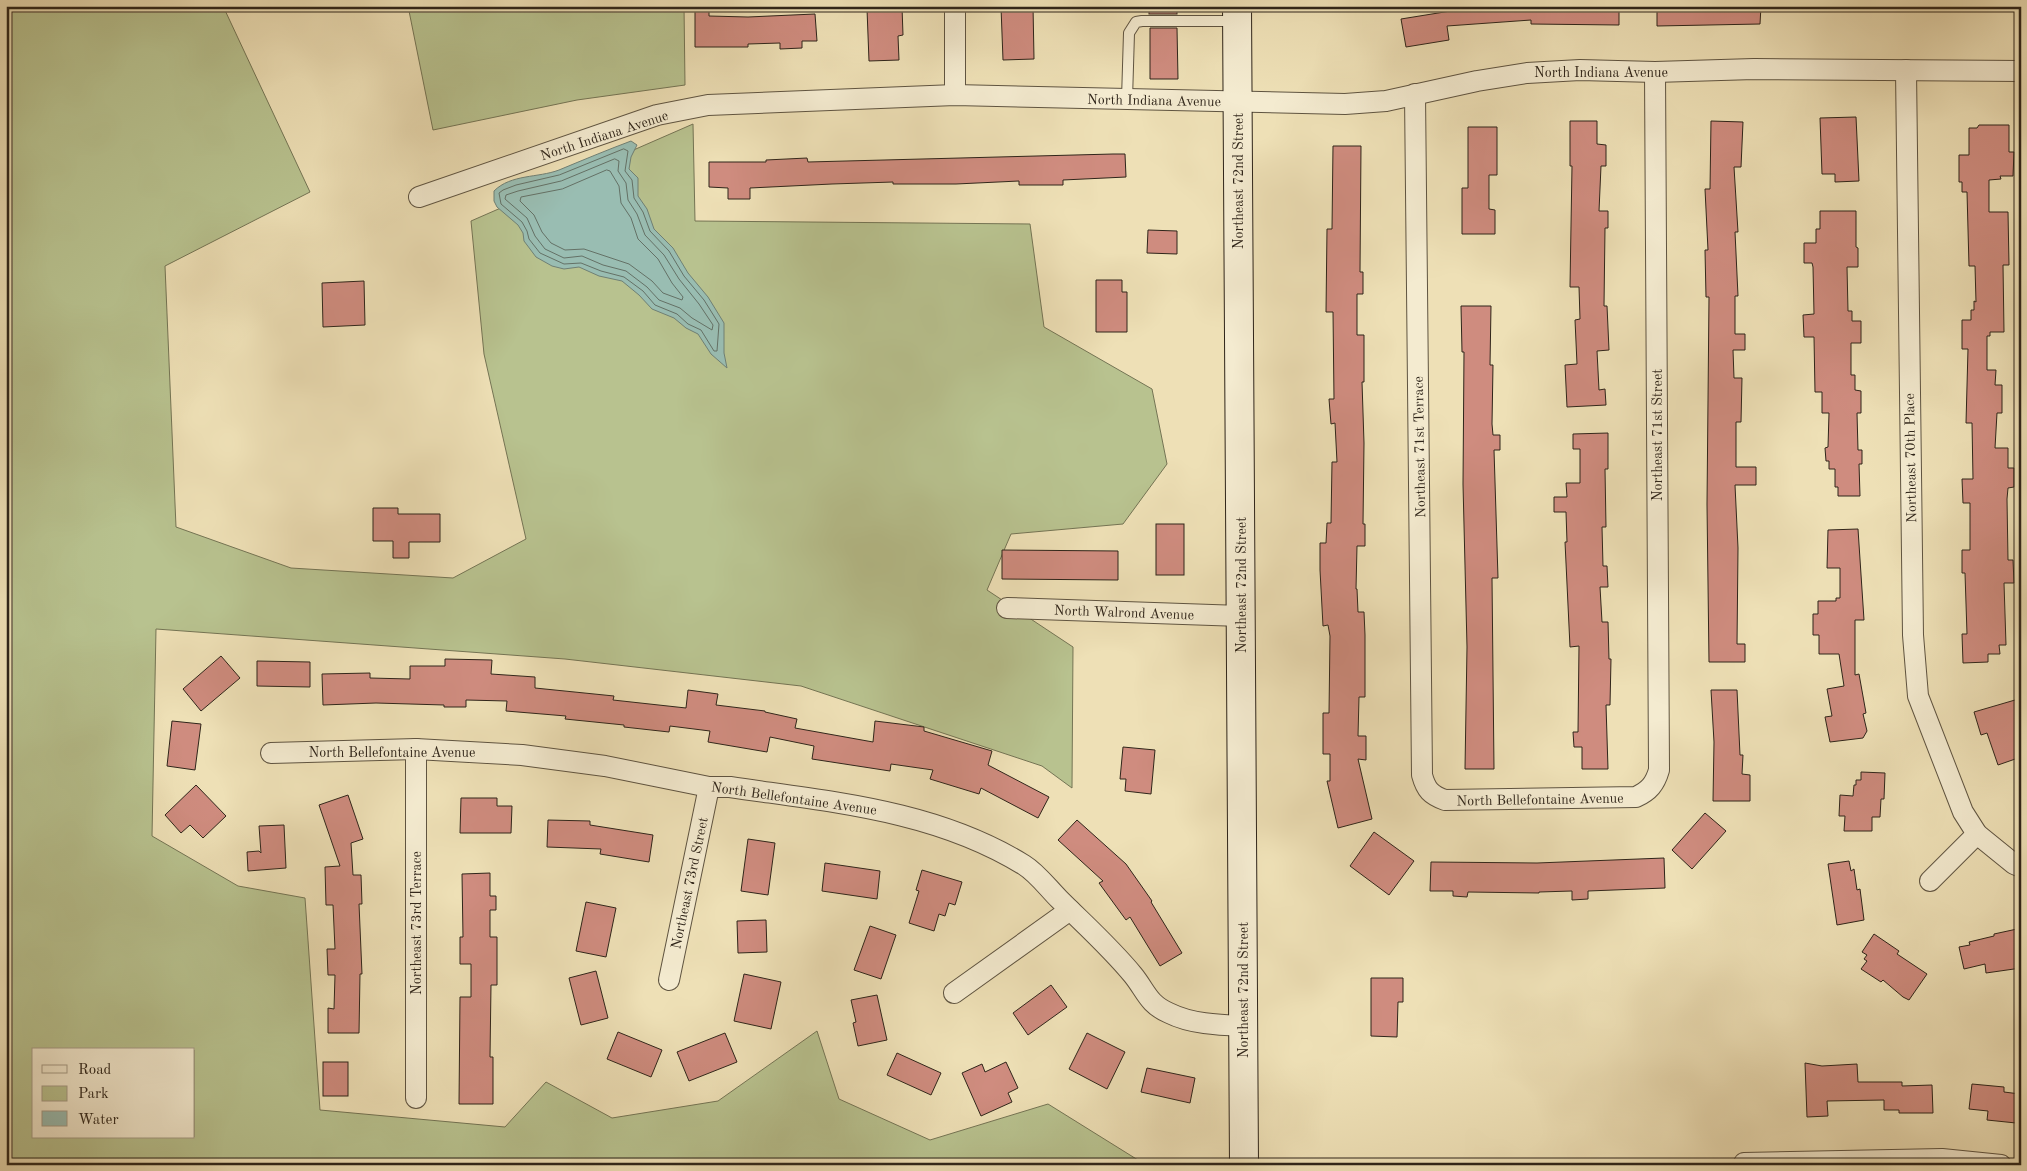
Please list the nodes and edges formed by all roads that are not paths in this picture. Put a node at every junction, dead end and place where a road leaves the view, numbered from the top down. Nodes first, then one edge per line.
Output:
1 (955, 6) edge
2 (1237, 14) edge
3 (1906, 70) junction
4 (2021, 71) edge
5 (1655, 72) junction
6 (1415, 94) junction
7 (955, 95) junction
8 (1127, 99) junction
9 (1238, 102) junction
10 (419, 197) dead end
11 (1007, 608) dead end
12 (1241, 616) junction
13 (416, 749) junction
14 (271, 753) dead end
15 (709, 787) junction
16 (1646, 792) joint
17 (1433, 796) joint
18 (1977, 834) junction
19 (2021, 867) edge
20 (1930, 881) dead end
21 (1070, 910) junction
22 (669, 980) dead end
23 (954, 994) dead end
24 (1243, 1026) junction
25 (416, 1098) dead end
26 (1744, 1162) dead end
27 (1244, 1165) edge
28 (2001, 1165) edge

1 - 7 street
2 - 8 lane
2 - 9 main road, Northeast 72nd Street
3 - 4 street, North Indiana Avenue
3 - 5 street, North Indiana Avenue
3 - 18 street, Northeast 70th Place
5 - 6 street, North Indiana Avenue
5 - 16 street, Northeast 71st Street
6 - 9 street, North Indiana Avenue
6 - 17 street, Northeast 71st Terrace
7 - 8 street, North Indiana Avenue
7 - 10 street, North Indiana Avenue
8 - 9 street, North Indiana Avenue
9 - 12 main road, Northeast 72nd Street
11 - 12 street, North Walrond Avenue
12 - 24 main road, Northeast 72nd Street
13 - 14 street, North Bellefontaine Avenue
13 - 15 street, North Bellefontaine Avenue
13 - 25 street, Northeast 73rd Terrace
15 - 21 street, North Bellefontaine Avenue
15 - 22 street, Northeast 73rd Street
16 - 17 street, North Bellefontaine Avenue
18 - 19 street
18 - 20 street
21 - 23 street
21 - 24 street, North Bellefontaine Avenue
24 - 27 main road, Northeast 72nd Street
26 - 28 street

